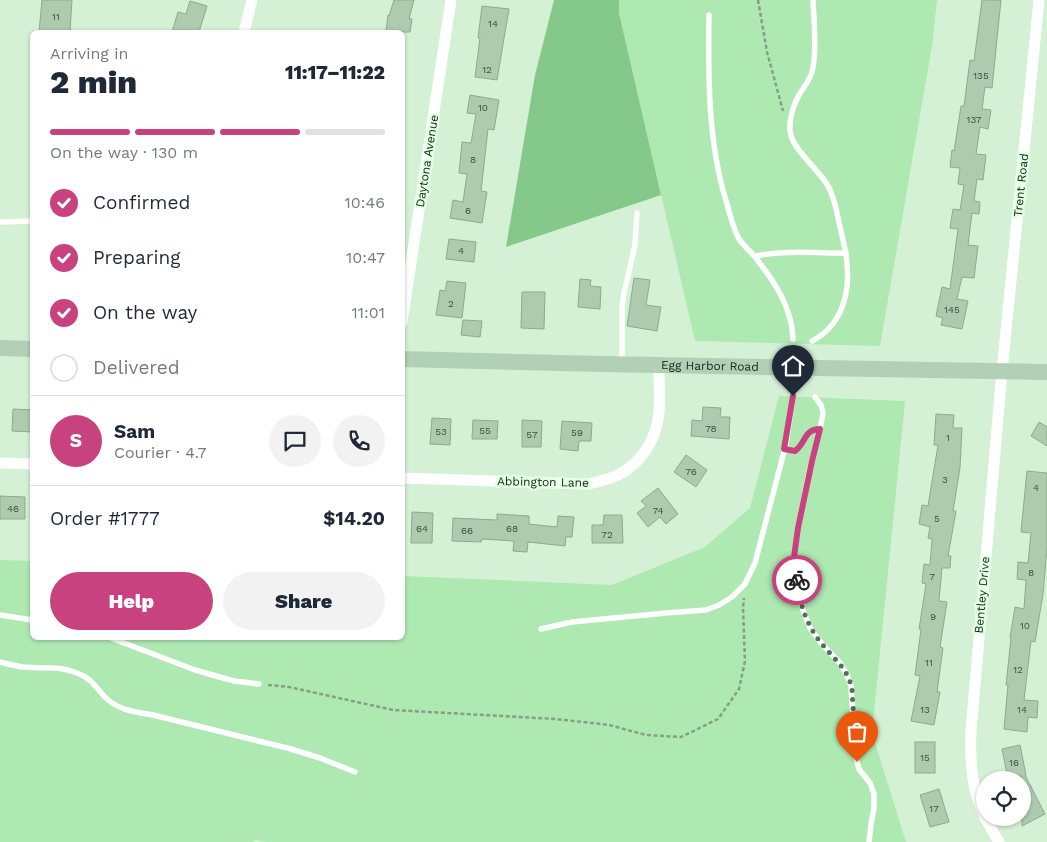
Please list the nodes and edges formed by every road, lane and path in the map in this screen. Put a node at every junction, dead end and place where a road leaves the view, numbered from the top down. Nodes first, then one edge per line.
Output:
1 (252, 0) edge
2 (451, 0) edge
3 (758, 0) edge
4 (813, 0) edge
5 (1039, 0) edge
6 (710, 15) dead end
7 (244, 30) edge
8 (790, 134) junction
9 (637, 213) dead end
10 (30, 221) edge
11 (0, 222) edge
12 (846, 253) junction
13 (755, 256) junction
14 (405, 302) edge
15 (793, 339) dead end
16 (812, 341) dead end
17 (0, 348) edge
18 (30, 349) edge
19 (405, 360) edge
20 (622, 364) junction
21 (659, 365) junction
22 (1002, 371) junction
23 (1047, 372) edge
24 (793, 396) dead end
25 (814, 397) dead end
26 (820, 429) junction
27 (784, 449) junction
28 (0, 463) edge
29 (30, 464) edge
30 (405, 478) edge
31 (745, 584) junction
32 (0, 615) edge
33 (30, 620) edge
34 (541, 629) dead end
35 (116, 640) edge
36 (0, 662) edge
37 (259, 684) joint
38 (355, 772) dead end
39 (976, 792) edge
40 (990, 826) edge
41 (869, 842) edge
42 (999, 842) edge

1 - 7 street
2 - 14 street, Daytona Avenue
3 - 8 path
4 - 8 lane
5 - 22 street, Trent Road
6 - 13 lane
8 - 12 lane
9 - 20 lane
10 - 11 lane
12 - 13 lane
12 - 16 lane
13 - 15 lane
17 - 18 main road
19 - 20 main road, Egg Harbor Road
20 - 21 main road, Egg Harbor Road
21 - 22 main road, Egg Harbor Road
21 - 30 street, Abbington Lane
22 - 23 main road, Egg Harbor Road
22 - 39 street, Bentley Drive
24 - 27 lane
25 - 26 lane
26 - 27 lane
26 - 41 lane
27 - 31 lane
28 - 29 street
31 - 34 lane
31 - 37 path
32 - 33 lane
35 - 37 lane
36 - 38 lane
40 - 42 street, Bentley Drive

